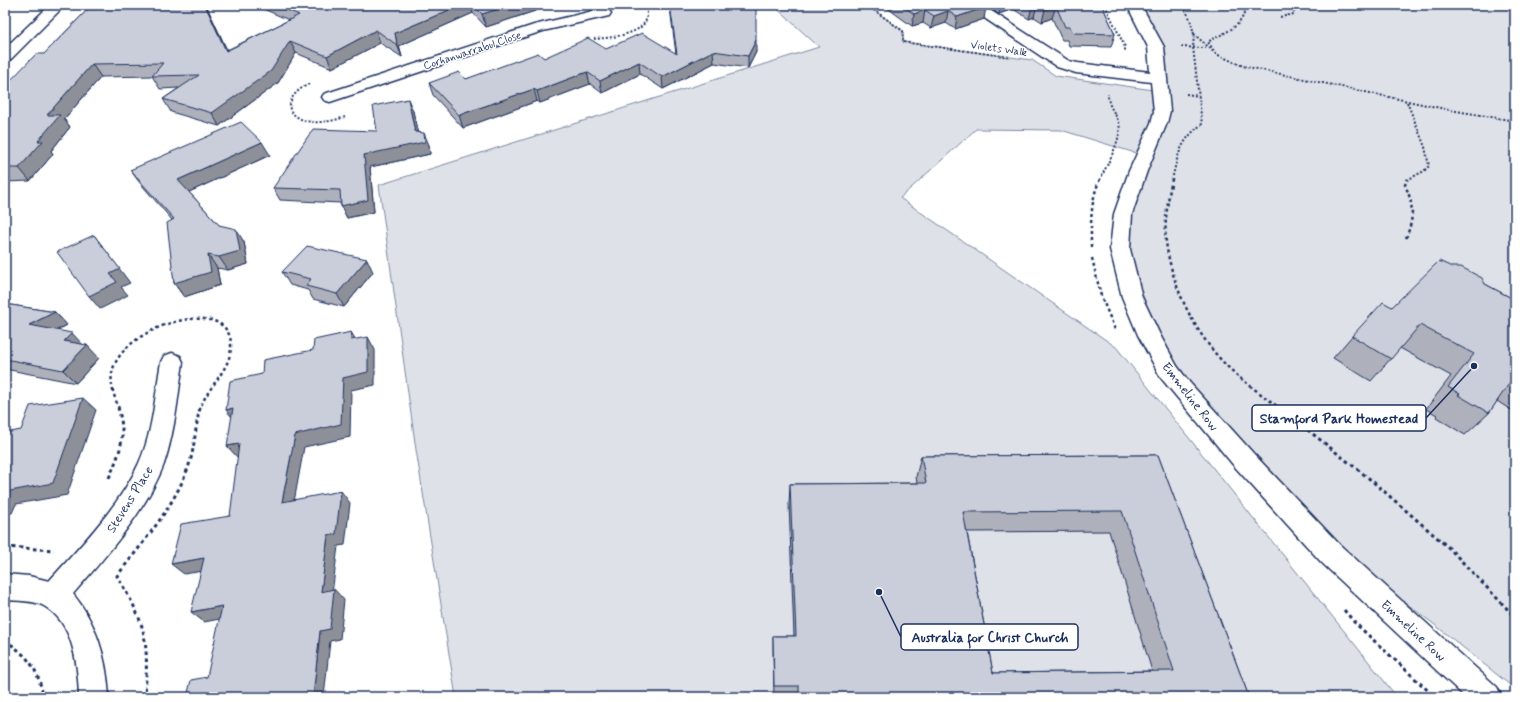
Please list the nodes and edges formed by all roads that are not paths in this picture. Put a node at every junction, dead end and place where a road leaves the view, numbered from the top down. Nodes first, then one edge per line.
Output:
1 (58, 5) edge
2 (595, 5) edge
3 (972, 5) edge
4 (1134, 5) edge
5 (5, 57) edge
6 (1160, 78) junction
7 (330, 97) dead end
8 (172, 362) dead end
9 (5, 587) edge
10 (54, 596) junction
11 (94, 697) edge
12 (1487, 697) edge

1 - 5 street
2 - 7 street, Corhanwarrabul Close
3 - 6 street
4 - 6 street, Emmeline Row
6 - 12 street, Emmeline Row
8 - 10 street, Stevens Place
9 - 10 street
10 - 11 street

